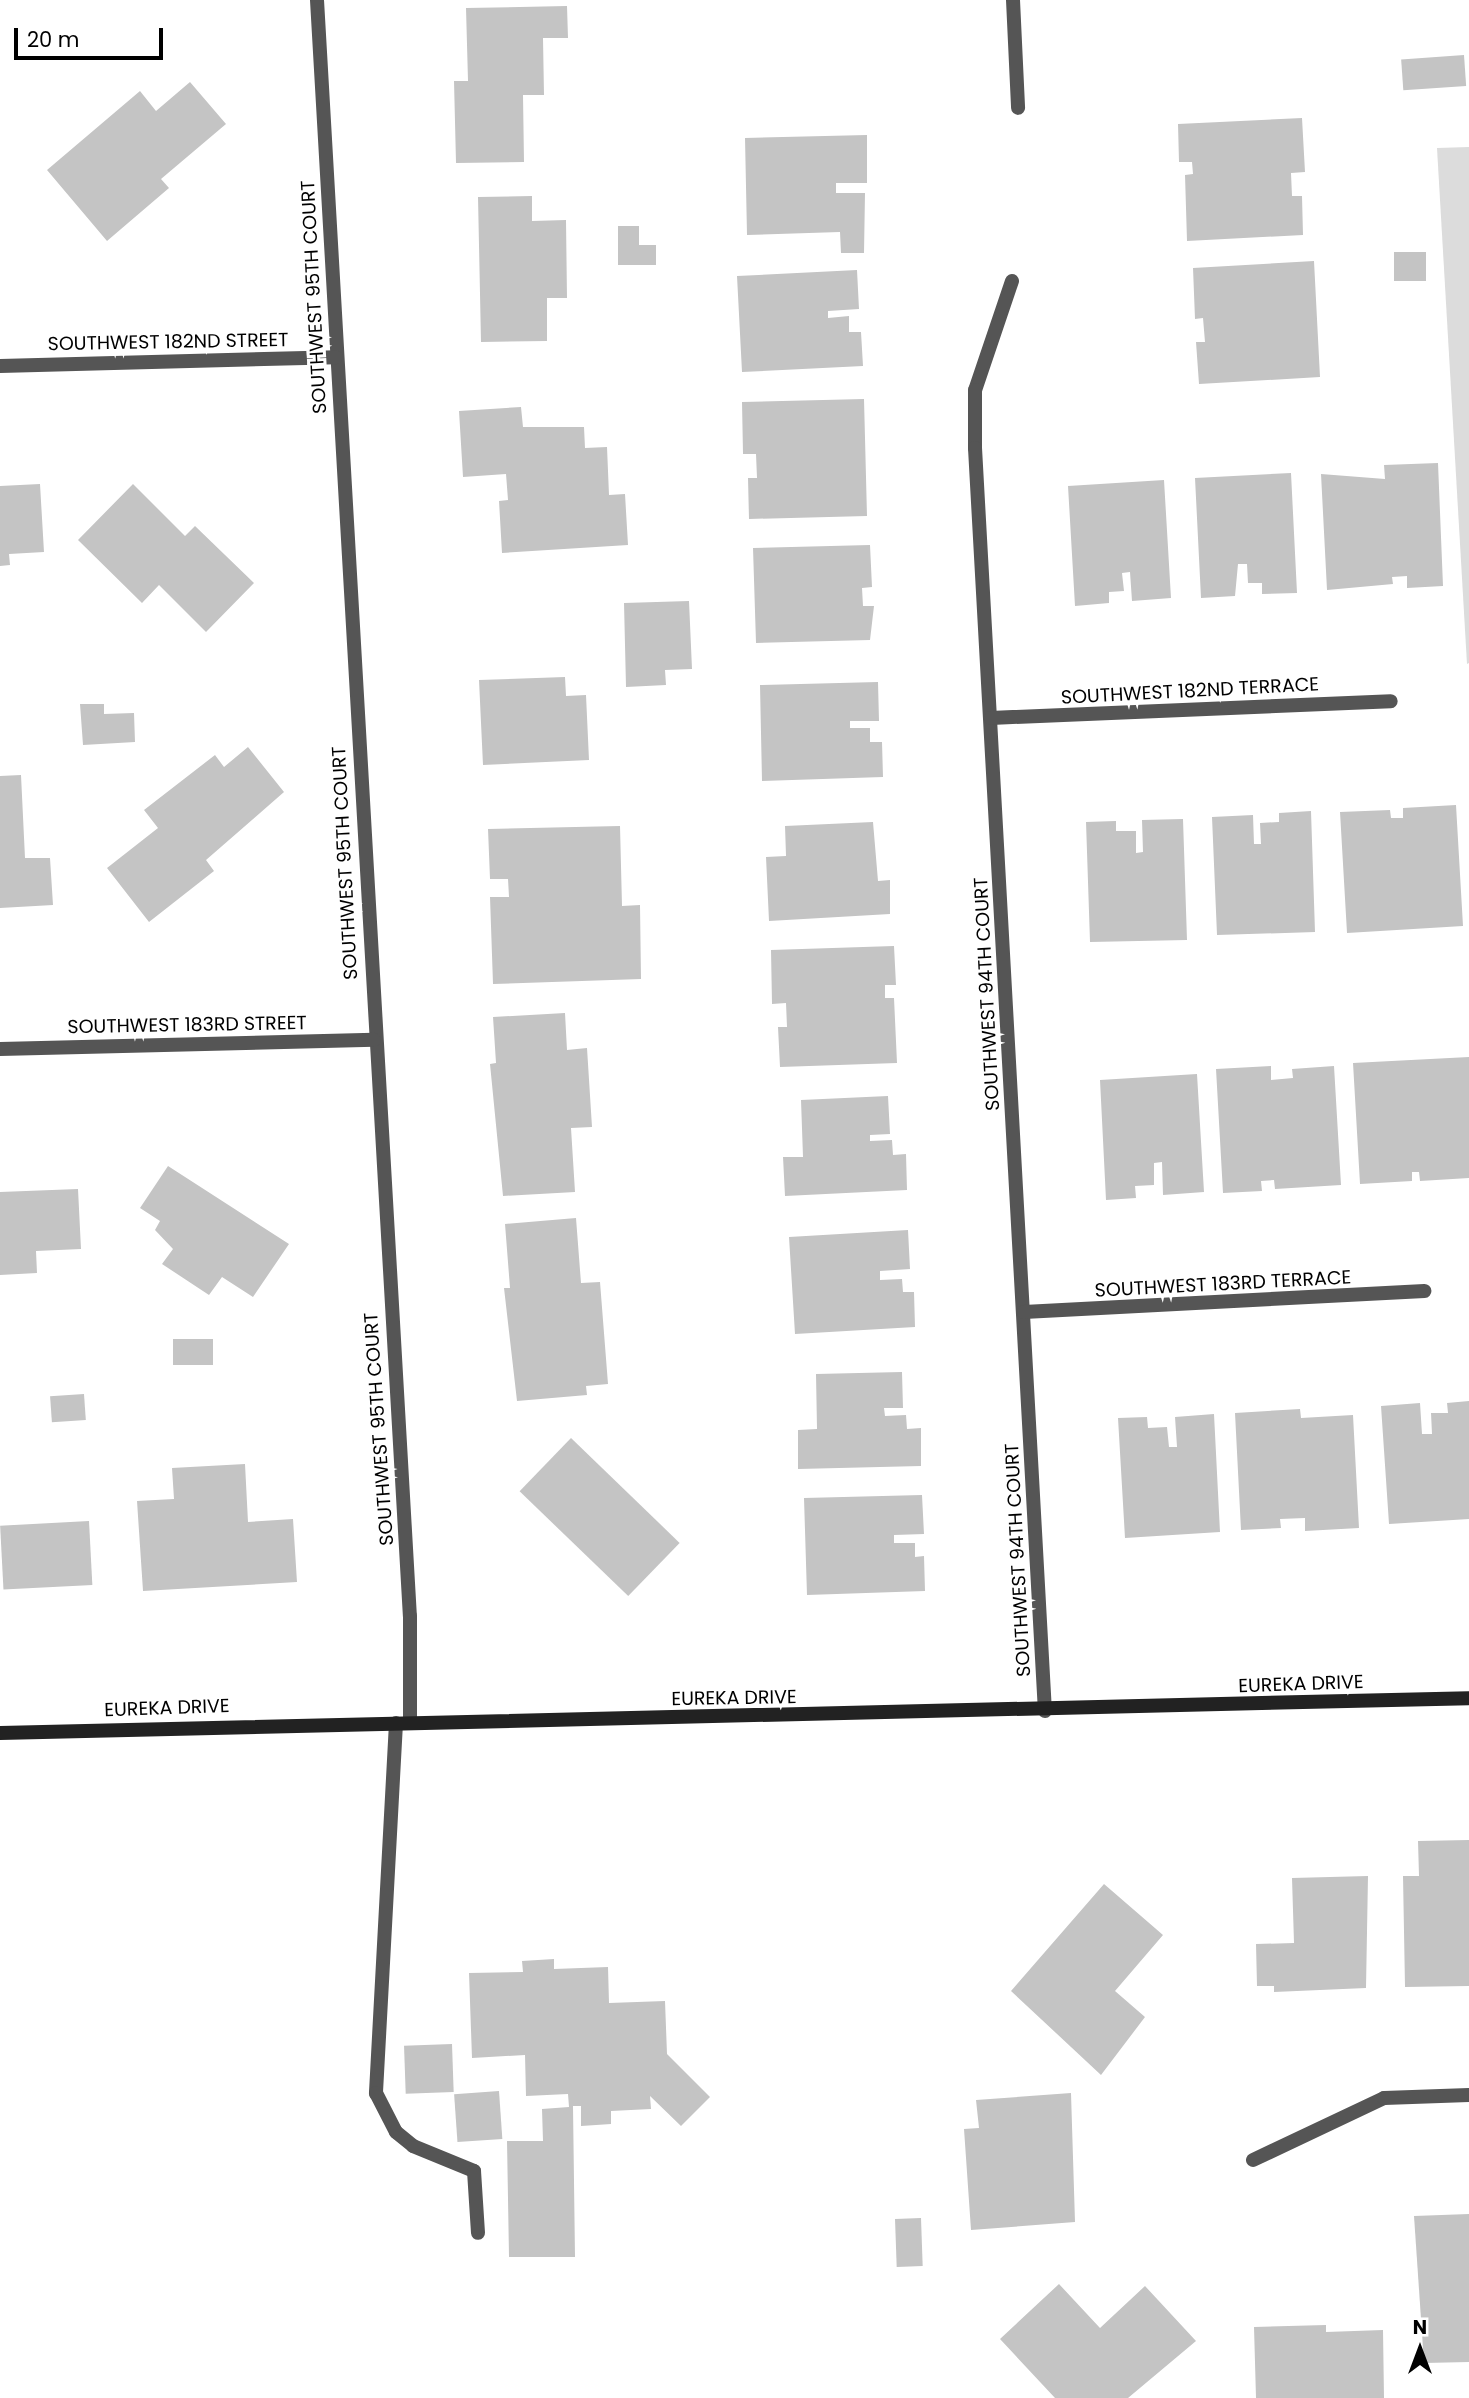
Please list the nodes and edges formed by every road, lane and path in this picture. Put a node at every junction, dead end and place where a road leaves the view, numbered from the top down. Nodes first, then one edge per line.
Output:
1 (317, 0) edge
2 (1013, 0) edge
3 (1018, 108) dead end
4 (1012, 281) dead end
5 (336, 357) junction
6 (0, 366) edge
7 (1391, 701) dead end
8 (991, 718) junction
9 (374, 1040) junction
10 (0, 1049) edge
11 (1424, 1291) dead end
12 (1024, 1312) junction
13 (1469, 1698) edge
14 (1045, 1711) junction
15 (403, 1723) junction
16 (0, 1733) edge
17 (1469, 2095) edge
18 (1253, 2160) dead end
19 (478, 2233) dead end

1 - 5 street, SOUTHWEST 95TH COURT
2 - 3 street
4 - 8 street, SOUTHWEST 94TH COURT
5 - 6 street, SOUTHWEST 182ND STREET
5 - 9 street, SOUTHWEST 95TH COURT
7 - 8 street, SOUTHWEST 182ND TERRACE
8 - 12 street, SOUTHWEST 94TH COURT
9 - 10 street, SOUTHWEST 183RD STREET
9 - 15 street, SOUTHWEST 95TH COURT
11 - 12 street, SOUTHWEST 183RD TERRACE
12 - 14 street, SOUTHWEST 94TH COURT
13 - 14 main road, EUREKA DRIVE
14 - 15 main road, EUREKA DRIVE
15 - 16 main road, EUREKA DRIVE
15 - 19 street, SOUTHWEST 95TH COURT
17 - 18 street

